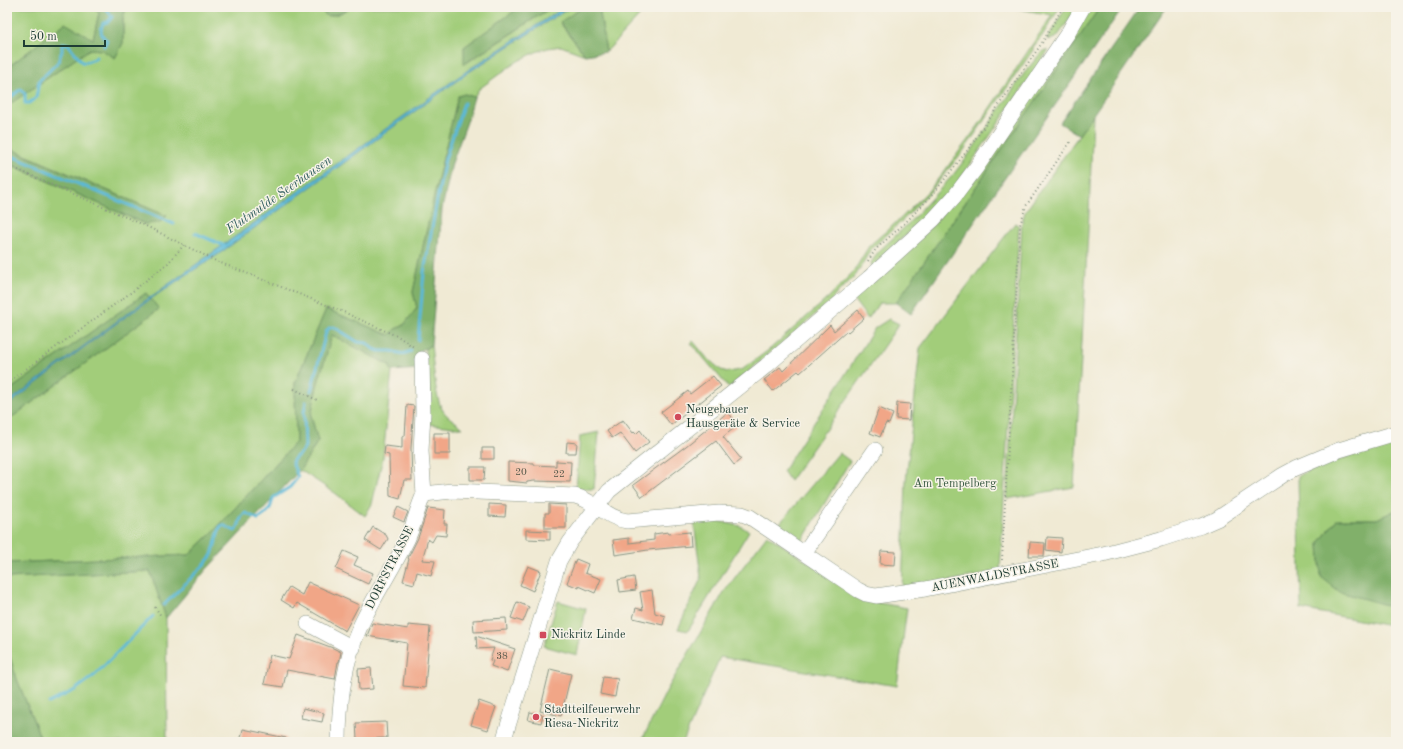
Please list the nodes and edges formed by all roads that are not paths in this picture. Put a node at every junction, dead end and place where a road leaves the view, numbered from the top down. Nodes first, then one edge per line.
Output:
1 (1083, 7) edge
2 (422, 359) road end
3 (1396, 433) edge
4 (876, 450) dead end
5 (424, 494) junction
6 (597, 506) junction
7 (804, 553) junction
8 (308, 624) dead end
9 (352, 648) junction
10 (338, 742) edge
11 (502, 742) edge

1 - 6 street
2 - 5 street
3 - 7 street, AUENWALDSTRASSE
4 - 7 street
5 - 6 street
5 - 9 street, DORFSTRASSE
6 - 7 street, AUENWALDSTRASSE
6 - 11 street
8 - 9 street
9 - 10 street, DORFSTRASSE

